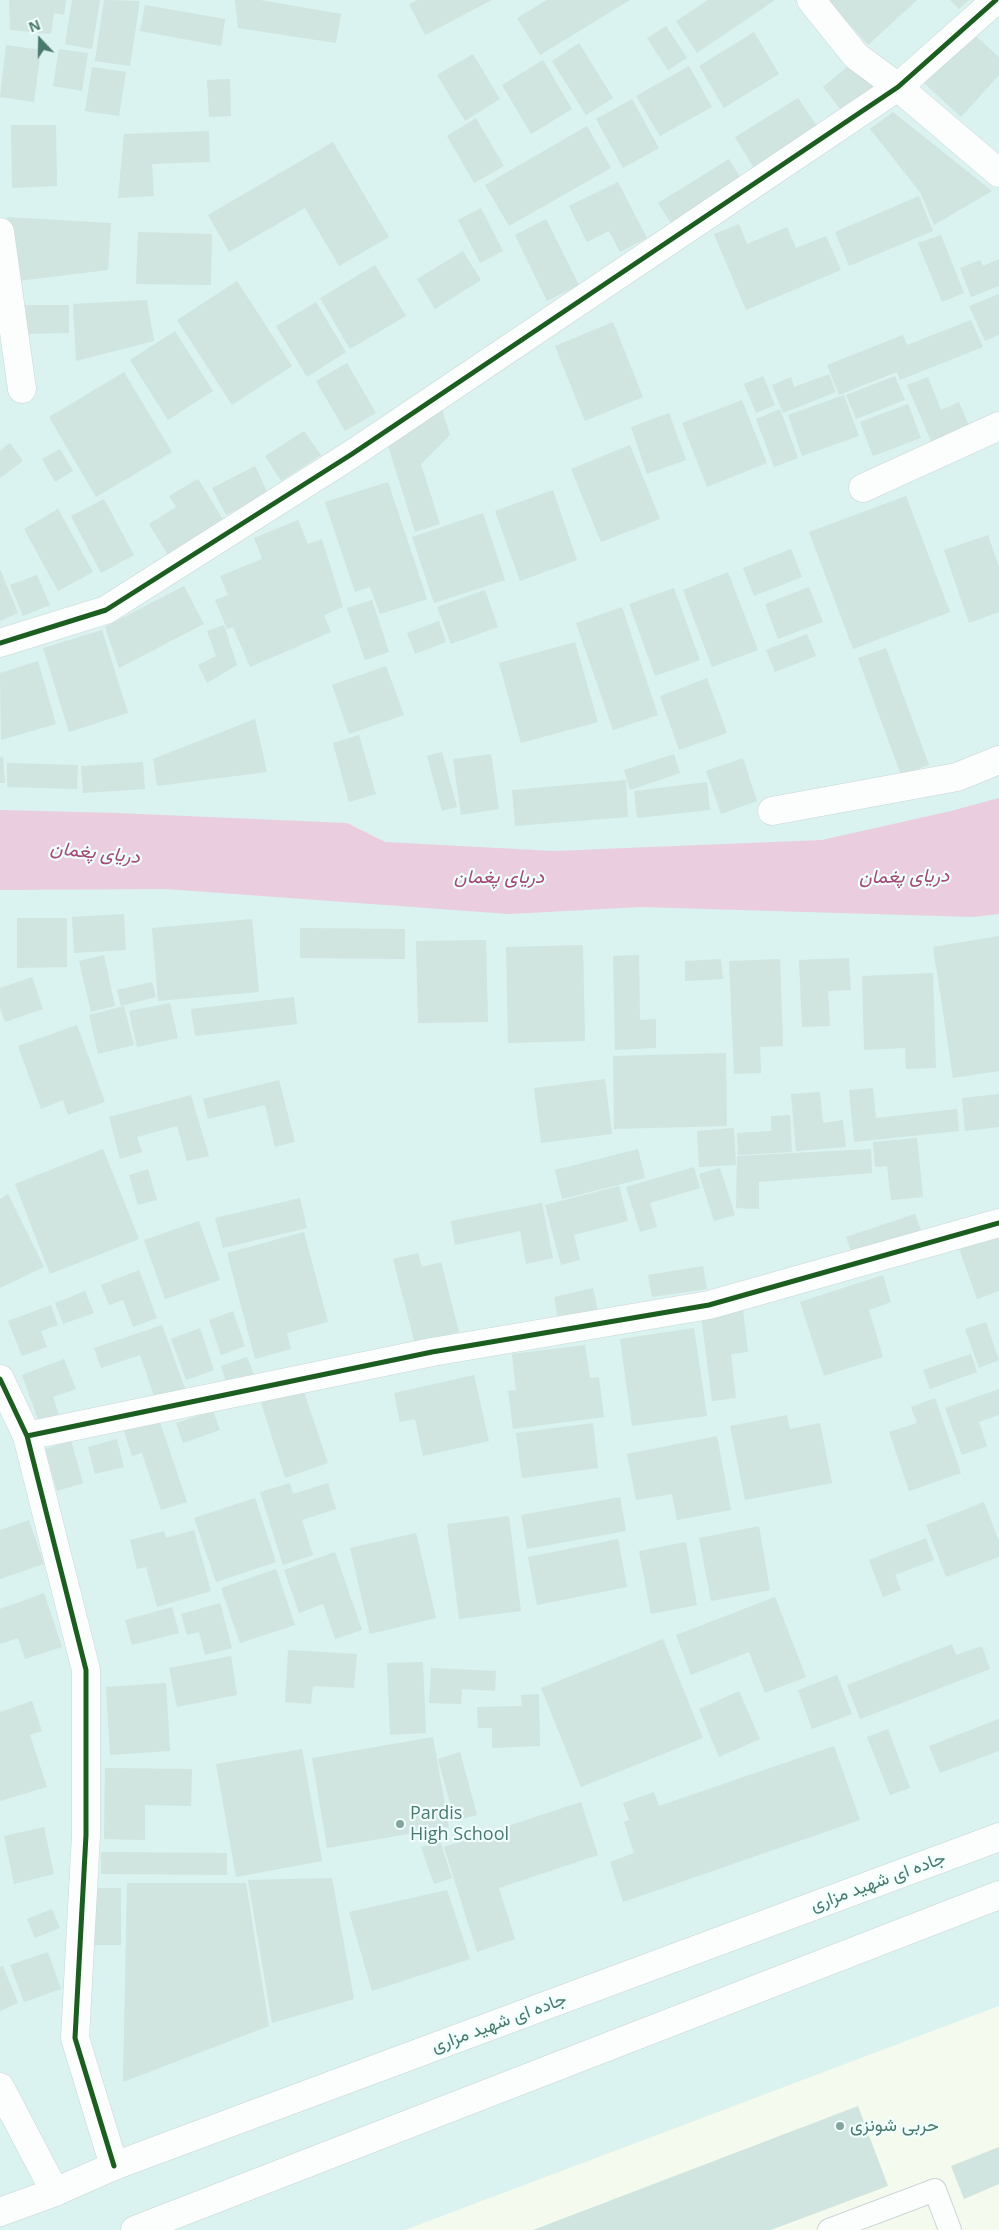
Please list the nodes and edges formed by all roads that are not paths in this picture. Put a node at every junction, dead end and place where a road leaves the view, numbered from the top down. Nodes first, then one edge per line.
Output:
1 (811, 0) edge
2 (996, 0) edge
3 (898, 87) junction
4 (999, 173) edge
5 (0, 232) edge
6 (22, 389) dead end
7 (999, 426) edge
8 (863, 488) dead end
9 (0, 643) edge
10 (999, 760) edge
11 (772, 811) dead end
12 (999, 1223) edge
13 (0, 1379) edge
14 (28, 1436) junction
15 (999, 1837) edge
16 (999, 1895) edge
17 (0, 2087) edge
18 (114, 2166) junction
19 (55, 2192) junction
20 (0, 2212) edge
21 (135, 2230) edge
22 (829, 2230) edge
23 (950, 2230) edge

1 - 3 street
2 - 3 street
3 - 4 street
3 - 9 street
5 - 6 street
7 - 8 street
10 - 11 street
12 - 14 street
13 - 14 street
14 - 18 street
15 - 18 street, جاده ای شهید مزاری
16 - 21 street
17 - 19 street
18 - 19 street, جاده ای شهید مزاری
19 - 20 street, جاده ای شهید مزاری
22 - 23 lane

